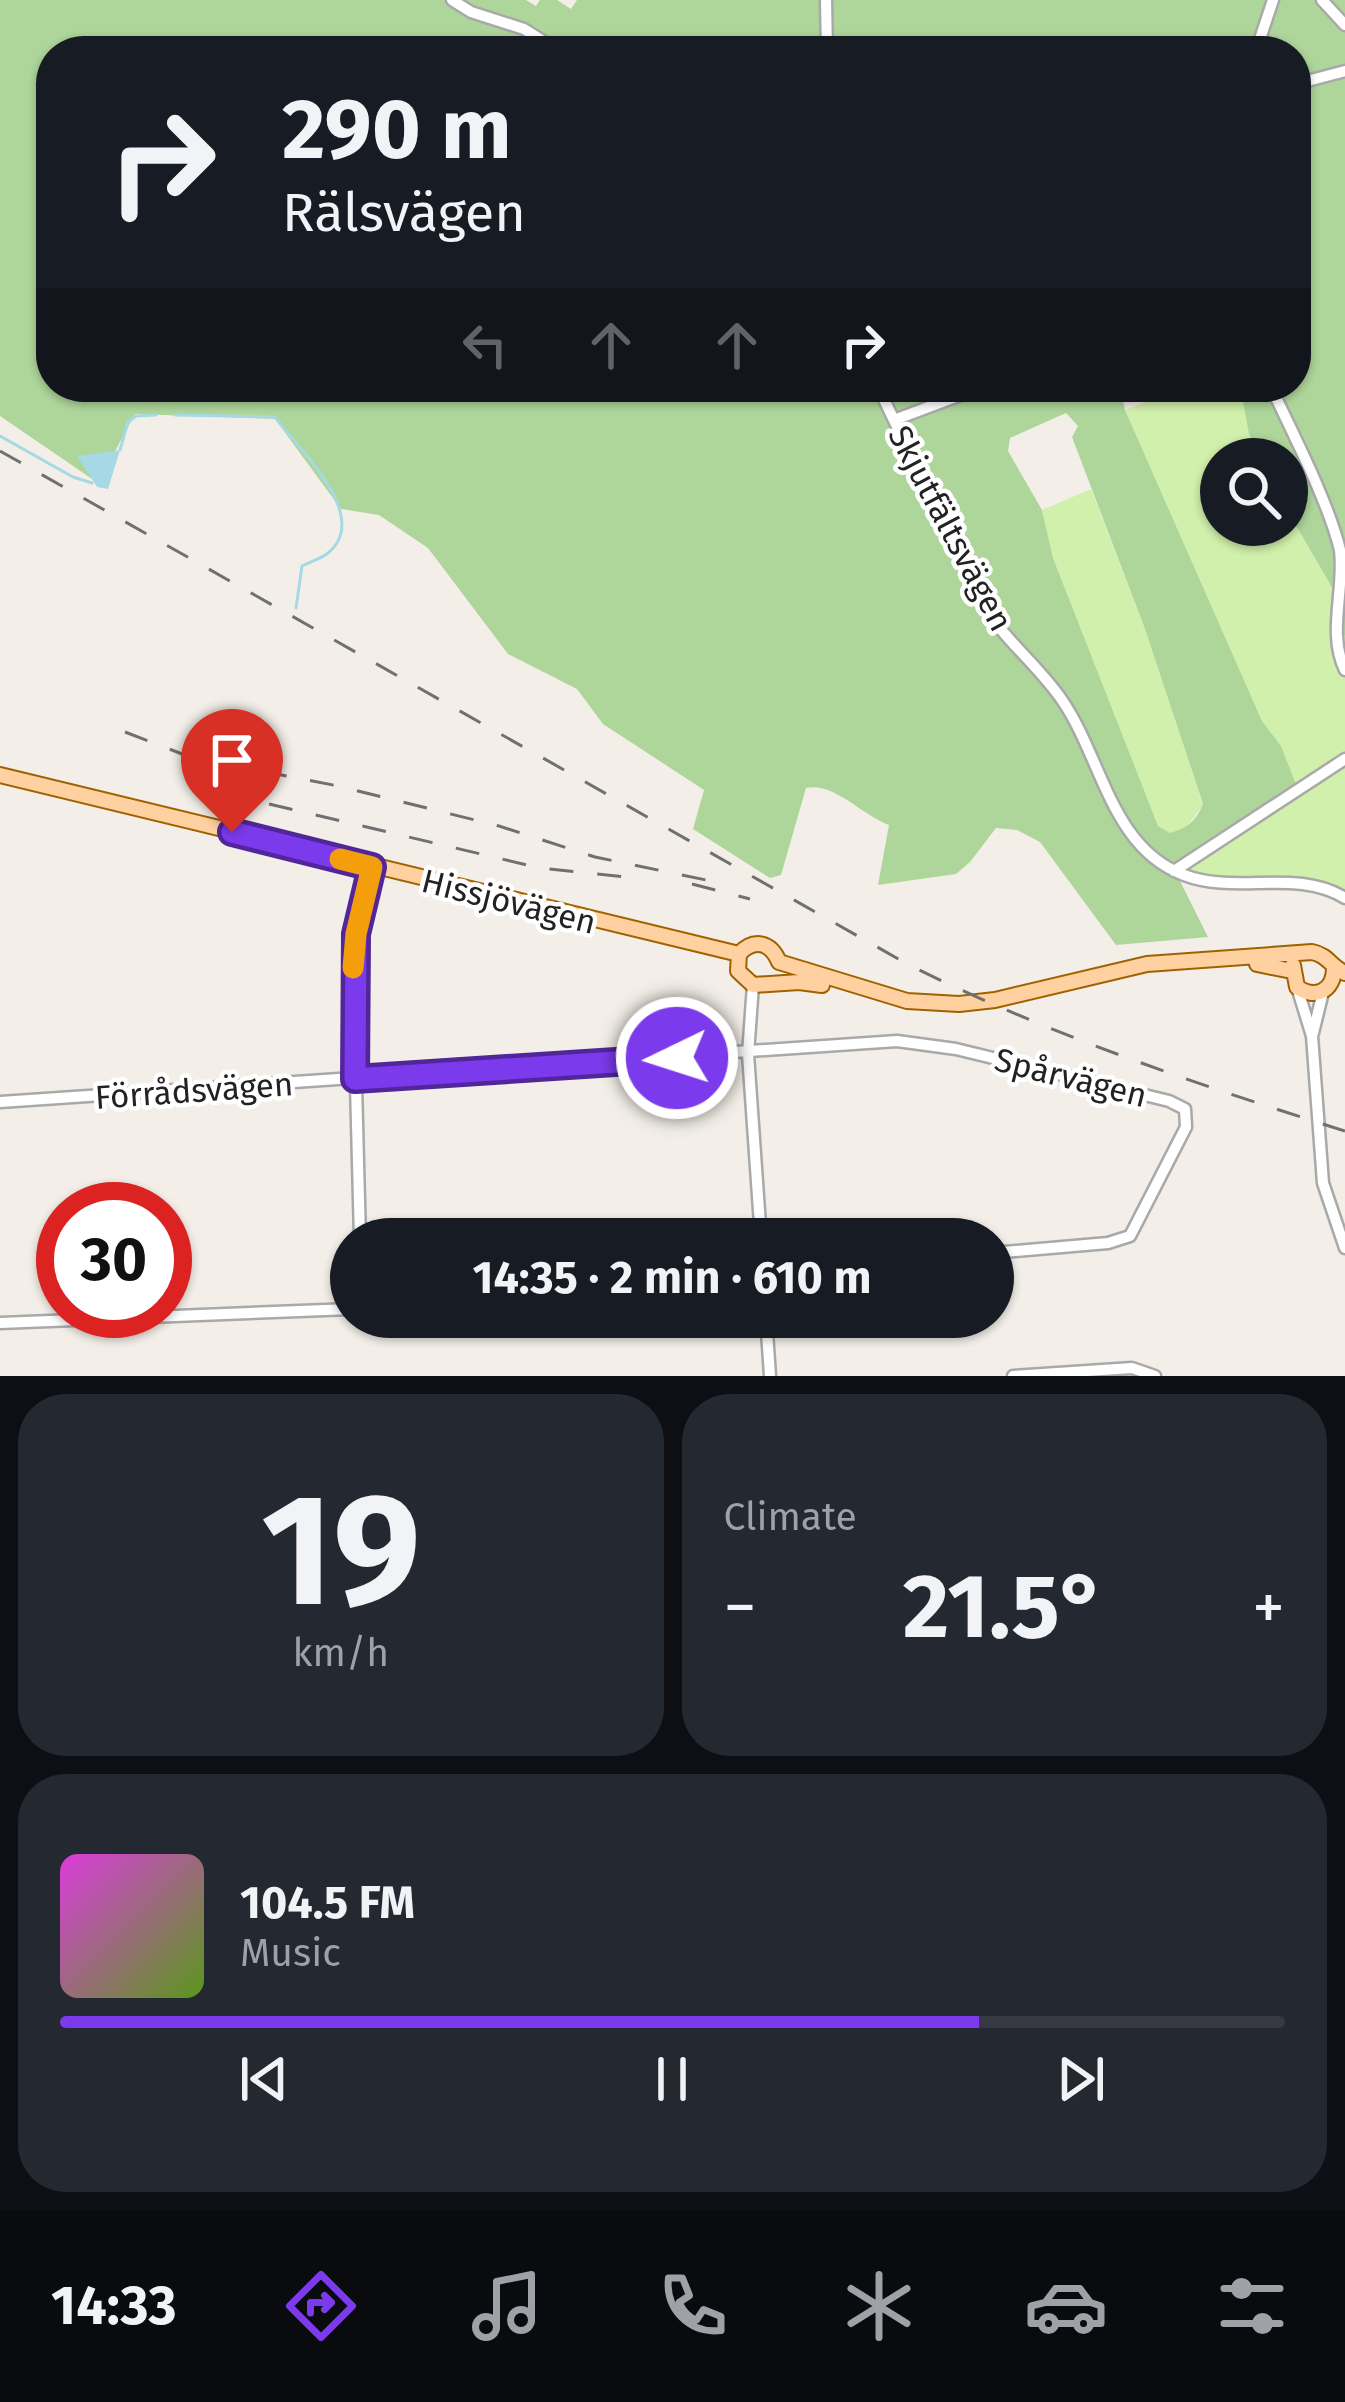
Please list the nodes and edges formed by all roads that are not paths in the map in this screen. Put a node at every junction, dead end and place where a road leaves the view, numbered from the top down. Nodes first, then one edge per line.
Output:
1 (452, 0) edge
2 (826, 0) edge
3 (1273, 0) edge
4 (1322, 0) edge
5 (1345, 26) edge
6 (535, 36) edge
7 (827, 36) edge
8 (1261, 36) edge
9 (1345, 71) edge
10 (1311, 80) edge
11 (885, 402) edge
12 (942, 402) edge
13 (1277, 402) edge
14 (894, 420) junction
15 (1345, 670) edge
16 (1345, 759) edge
17 (0, 775) edge
18 (372, 867) junction
19 (1174, 871) junction
20 (1345, 898) edge
21 (739, 954) junction
22 (1304, 954) junction
23 (1192, 961) junction
24 (779, 962) junction
25 (1339, 970) edge
26 (1294, 979) junction
27 (760, 984) junction
28 (1345, 986) edge
29 (1325, 990) junction
30 (880, 994) junction
31 (1312, 1036) junction
32 (748, 1054) junction
33 (355, 1079) junction
34 (0, 1102) edge
35 (359, 1218) edge
36 (760, 1218) edge
37 (1345, 1248) edge
38 (1014, 1251) edge
39 (330, 1310) edge
40 (0, 1323) edge
41 (767, 1338) edge
42 (770, 1376) edge
43 (1012, 1376) edge
44 (1155, 1376) edge

1 - 6 street
2 - 7 street
3 - 8 street
4 - 5 street
9 - 10 street
11 - 14 street, Skjutfältsvägen
12 - 14 street
13 - 15 street
14 - 19 street, Skjutfältsvägen
16 - 19 street
17 - 18 main road, Hissjövägen
18 - 21 main road, Hissjövägen
18 - 33 street
19 - 20 street, Skjutfältsvägen
21 - 24 main road
21 - 27 main road
22 - 23 main road
22 - 25 main road
22 - 26 main road
23 - 26 main road
23 - 30 main road
24 - 27 main road
24 - 30 main road
25 - 29 main road
26 - 29 main road
26 - 31 street
27 - 30 main road
27 - 32 street
28 - 29 main road
29 - 31 street
31 - 37 street
32 - 33 street, Förrådsvägen
32 - 36 street
32 - 38 street, Spårvägen
33 - 34 street, Förrådsvägen
33 - 35 street
39 - 40 street
41 - 42 street
43 - 44 street

